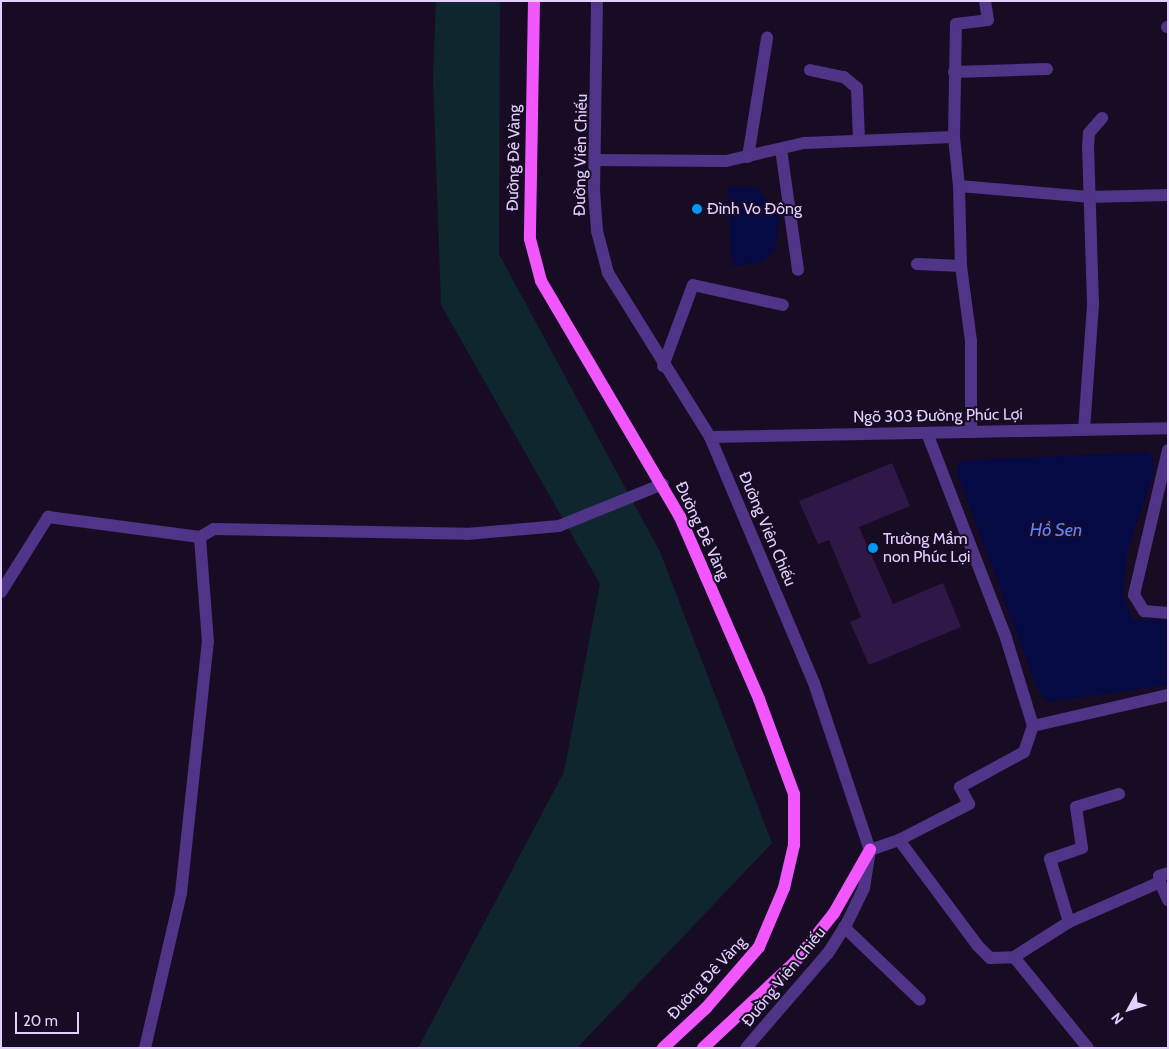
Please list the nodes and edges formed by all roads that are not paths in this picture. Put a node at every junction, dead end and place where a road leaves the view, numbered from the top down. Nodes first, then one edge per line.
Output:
1 (534, 1) edge
2 (597, 1) edge
3 (984, 1) edge
4 (767, 38) dead end
5 (1048, 69) dead end
6 (810, 70) dead end
7 (954, 72) junction
8 (1102, 118) dead end
9 (954, 137) junction
10 (859, 140) junction
11 (781, 149) junction
12 (748, 158) junction
13 (595, 160) junction
14 (959, 186) junction
15 (1168, 195) edge
16 (1089, 197) junction
17 (918, 264) dead end
18 (961, 266) junction
19 (798, 270) dead end
20 (783, 306) dead end
21 (663, 366) junction
22 (1168, 428) edge
23 (1084, 430) junction
24 (971, 432) junction
25 (926, 433) junction
26 (710, 437) junction
27 (1168, 450) edge
28 (663, 484) junction
29 (200, 536) junction
30 (1, 592) edge
31 (1168, 613) edge
32 (1168, 696) edge
33 (1034, 726) junction
34 (1119, 794) dead end
35 (899, 840) junction
36 (870, 850) junction
37 (1164, 878) edge
38 (1168, 900) edge
39 (1069, 922) junction
40 (844, 927) junction
41 (1014, 957) junction
42 (920, 1000) dead end
43 (145, 1048) edge
44 (663, 1048) edge
45 (703, 1048) edge
46 (746, 1048) edge
47 (1088, 1048) edge

1 - 28 main road, Đường Đê Vàng
2 - 13 street, Đường Viên Chiếu
3 - 7 street
4 - 12 street
5 - 7 street
6 - 10 street
7 - 9 street
8 - 16 street
9 - 10 street
9 - 14 street
10 - 11 street
11 - 12 street
11 - 19 street
12 - 13 street
13 - 21 street, Đường Viên Chiếu
14 - 16 street
14 - 18 street
15 - 16 street
16 - 23 street
17 - 18 street
18 - 24 street
20 - 21 street
21 - 26 street, Đường Viên Chiếu
22 - 23 street, Ngõ 303 Đường Phúc Lợi
23 - 24 street, Ngõ 303 Đường Phúc Lợi
24 - 25 street, Ngõ 303 Đường Phúc Lợi
25 - 26 street, Ngõ 303 Đường Phúc Lợi
25 - 33 street
26 - 36 street, Đường Viên Chiếu
27 - 31 street
28 - 29 street
28 - 44 main road, Đường Đê Vàng
29 - 30 street
29 - 43 street
32 - 33 street
33 - 35 street
34 - 39 street
35 - 36 street
35 - 41 street
36 - 40 street, Đường Viên Chiếu
36 - 45 main road
37 - 38 street
37 - 39 street
39 - 41 street
40 - 42 street
40 - 46 street, Đường Viên Chiếu
41 - 47 street

